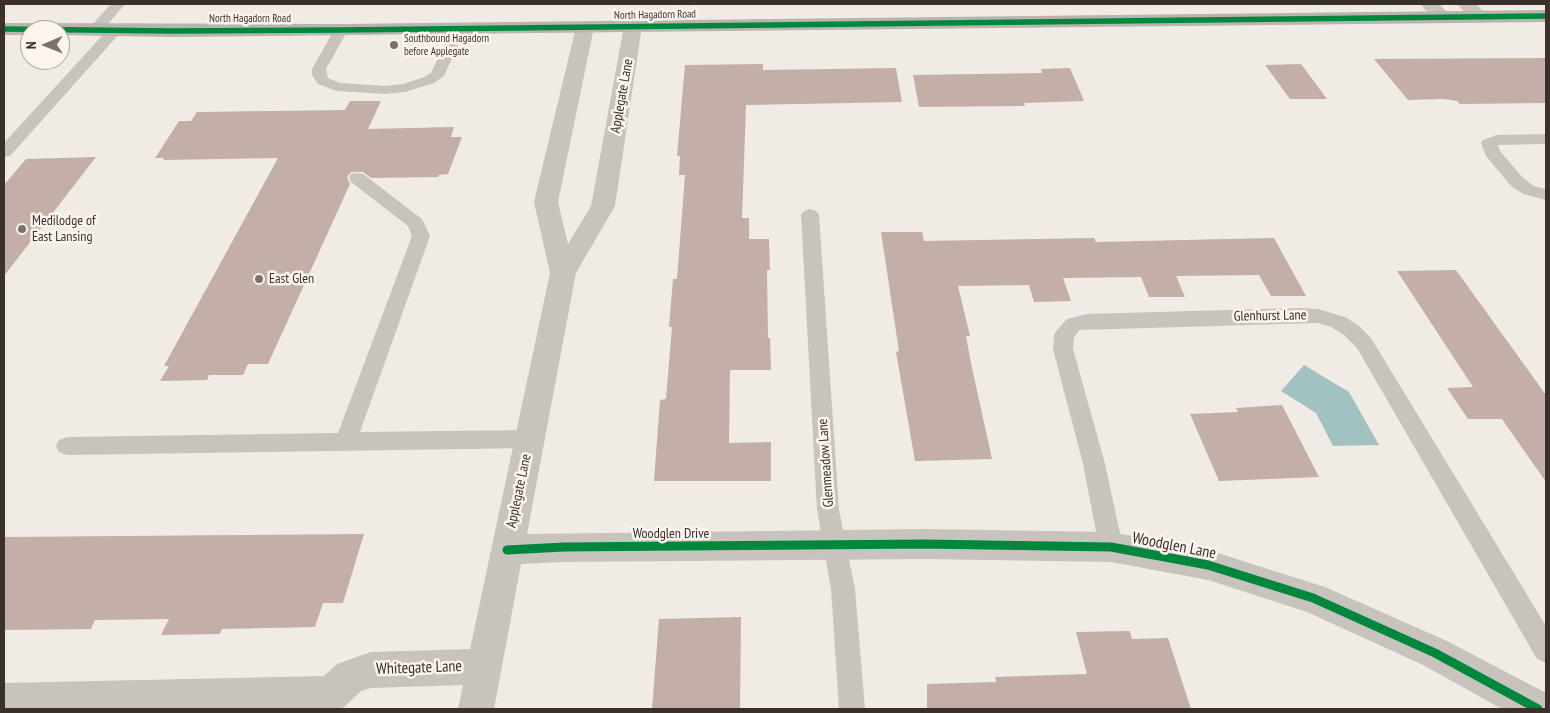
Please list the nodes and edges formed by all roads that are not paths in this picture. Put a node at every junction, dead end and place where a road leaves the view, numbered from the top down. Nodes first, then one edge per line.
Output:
1 (118, 4) edge
2 (1429, 4) edge
3 (1466, 4) edge
4 (1443, 17) junction
5 (1480, 17) junction
6 (1544, 18) edge
7 (633, 26) junction
8 (585, 27) junction
9 (459, 28) junction
10 (4, 29) edge
11 (96, 29) junction
12 (116, 30) junction
13 (341, 30) junction
14 (1546, 139) edge
15 (4, 152) edge
16 (357, 178) dead end
17 (1546, 194) edge
18 (810, 216) dead end
19 (563, 273) junction
20 (531, 439) junction
21 (346, 441) junction
22 (67, 446) dead end
23 (835, 546) junction
24 (1111, 547) junction
25 (507, 550) junction
26 (1546, 650) edge
27 (485, 666) junction
28 (4, 701) edge
29 (334, 702) edge
30 (476, 709) edge
31 (852, 709) edge
32 (1538, 709) edge

1 - 11 lane
2 - 4 street
3 - 5 street
4 - 5 street, North Hagadorn Road
4 - 7 street, North Hagadorn Road
5 - 6 street, North Hagadorn Road
7 - 8 street, North Hagadorn Road
7 - 19 street, Applegate Lane
8 - 9 street, North Hagadorn Road
8 - 19 street, Applegate Lane
9 - 13 street, North Hagadorn Road
9 - 13 lane
10 - 11 street, North Hagadorn Road
11 - 12 street, North Hagadorn Road
12 - 13 street, North Hagadorn Road
12 - 15 lane
14 - 17 lane
16 - 21 lane
18 - 23 lane, Glenmeadow Lane
19 - 20 street, Applegate Lane
20 - 21 lane
20 - 25 street, Applegate Lane
21 - 22 lane
23 - 24 street, Woodglen Lane
23 - 25 street, Woodglen Drive
23 - 31 lane, Glenmeadow Lane
24 - 26 lane, Glenhurst Lane
24 - 32 street, Woodglen Lane
25 - 27 street, Applegate Lane
27 - 29 street, Whitegate Lane
27 - 30 street, Applegate Lane
28 - 29 street, Whitegate Lane

